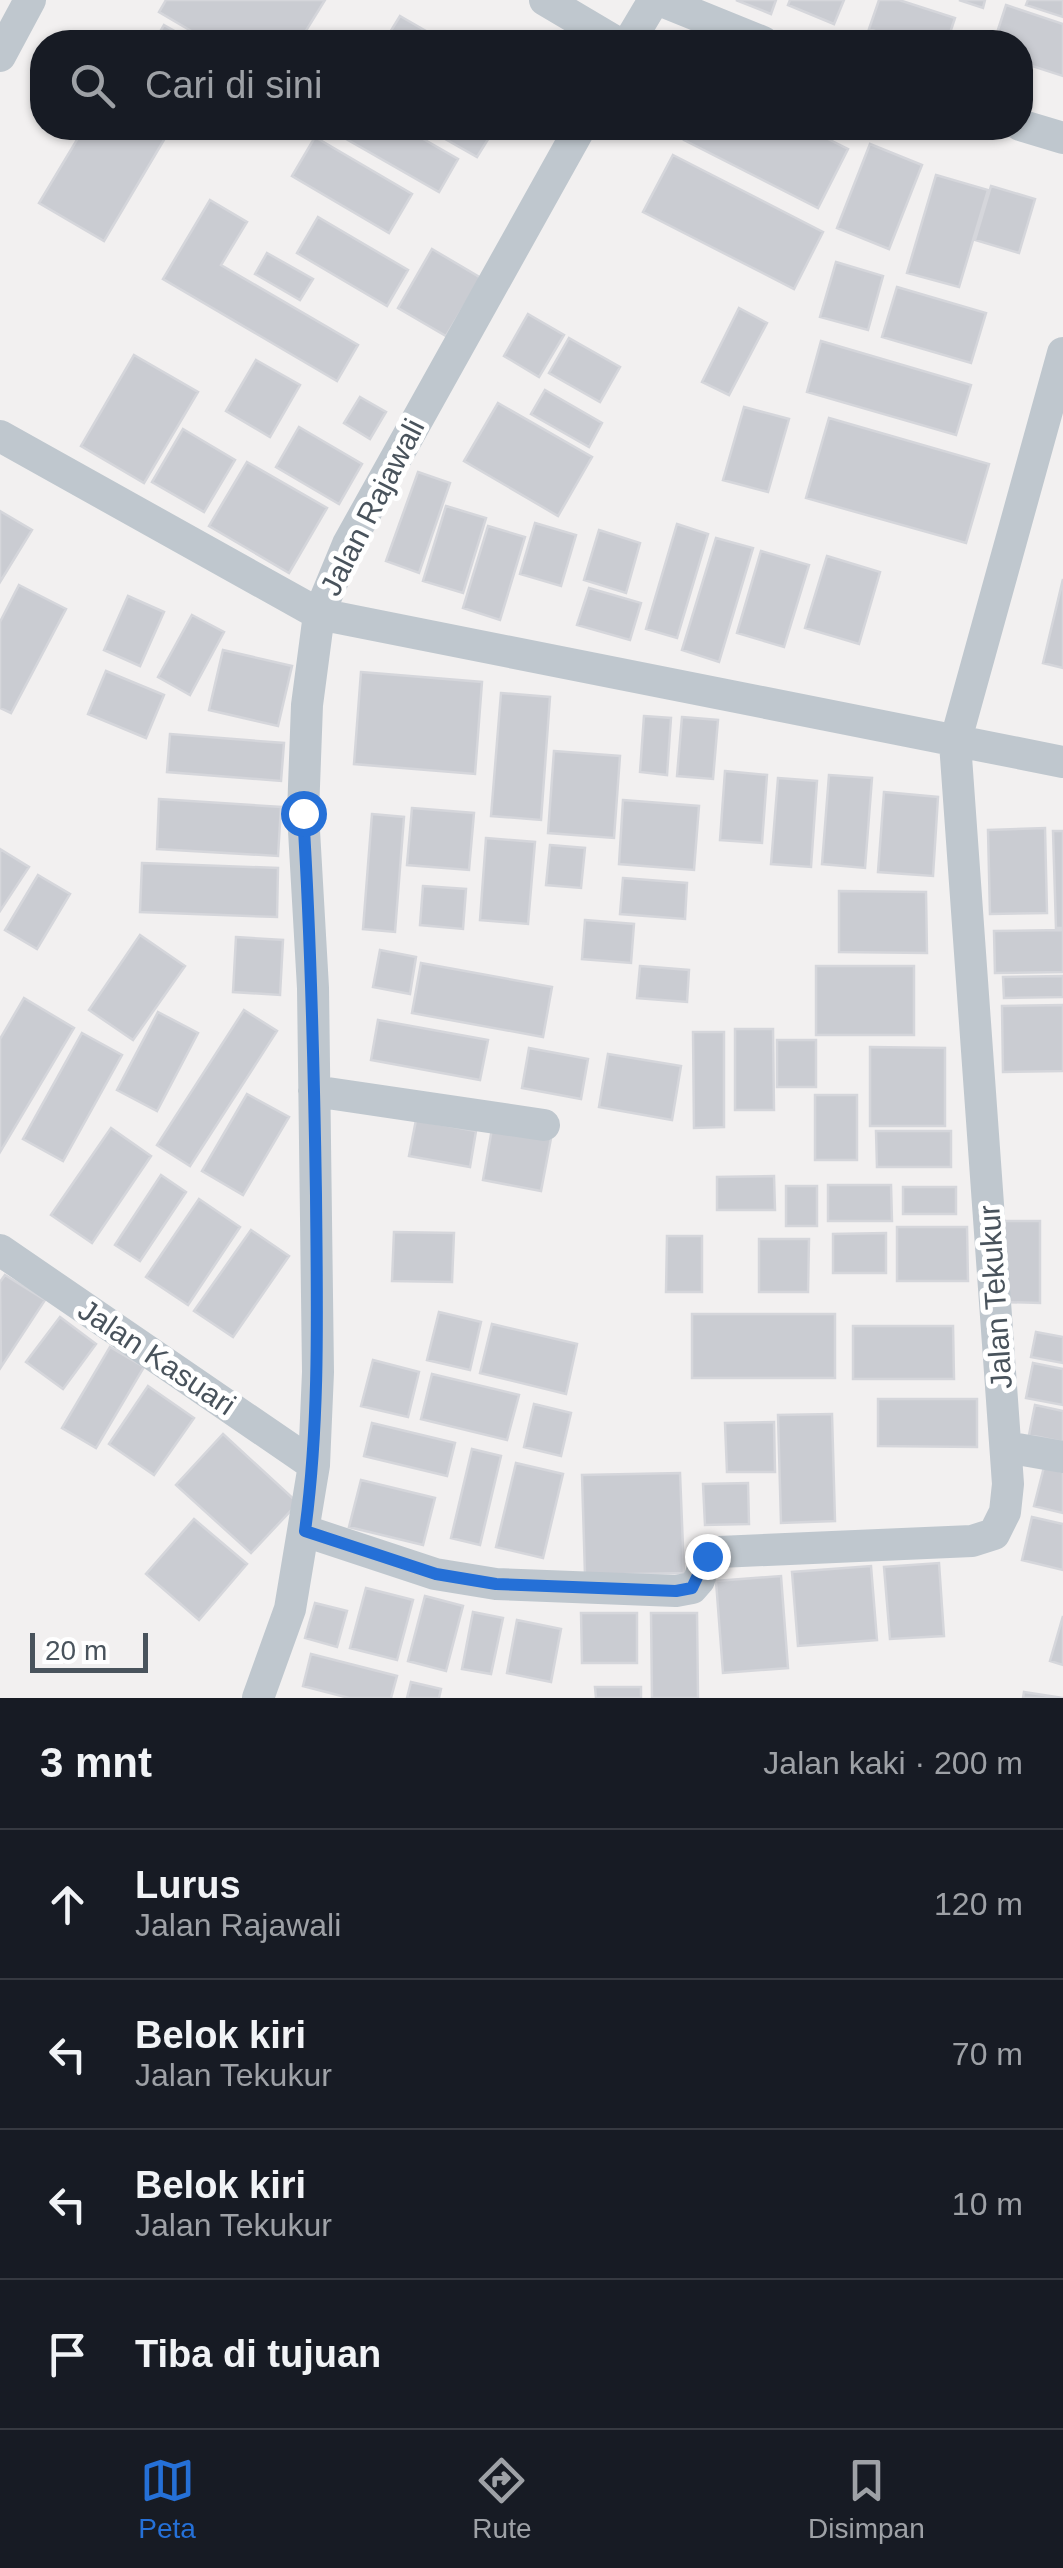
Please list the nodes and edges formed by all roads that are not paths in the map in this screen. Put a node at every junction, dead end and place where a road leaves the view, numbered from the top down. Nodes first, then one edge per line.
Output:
1 (30, 0) edge
2 (544, 0) edge
3 (657, 0) edge
4 (595, 30) edge
5 (637, 30) edge
6 (733, 30) edge
7 (0, 56) edge
8 (1033, 129) edge
9 (1063, 138) edge
10 (573, 140) edge
11 (1063, 353) edge
12 (0, 436) edge
13 (319, 614) junction
14 (955, 743) junction
15 (1063, 762) edge
16 (314, 1091) junction
17 (544, 1125) dead end
18 (0, 1250) edge
19 (1006, 1446) junction
20 (1063, 1457) edge
21 (314, 1464) junction
22 (305, 1531) junction
23 (258, 1698) edge

1 - 7 street
2 - 4 street
3 - 5 street
3 - 6 street
8 - 9 street
10 - 13 street, Jalan Rajawali
11 - 14 street, Jalan Tekukur
12 - 13 street
13 - 14 street
13 - 16 street, Jalan Rajawali
14 - 15 street
14 - 19 street, Jalan Tekukur
16 - 17 street
16 - 21 street, Jalan Rajawali
18 - 21 street, Jalan Kasuari
19 - 20 street
19 - 22 street, Jalan Tekukur
21 - 22 street, Jalan Rajawali
22 - 23 street, Jalan Rajawali

